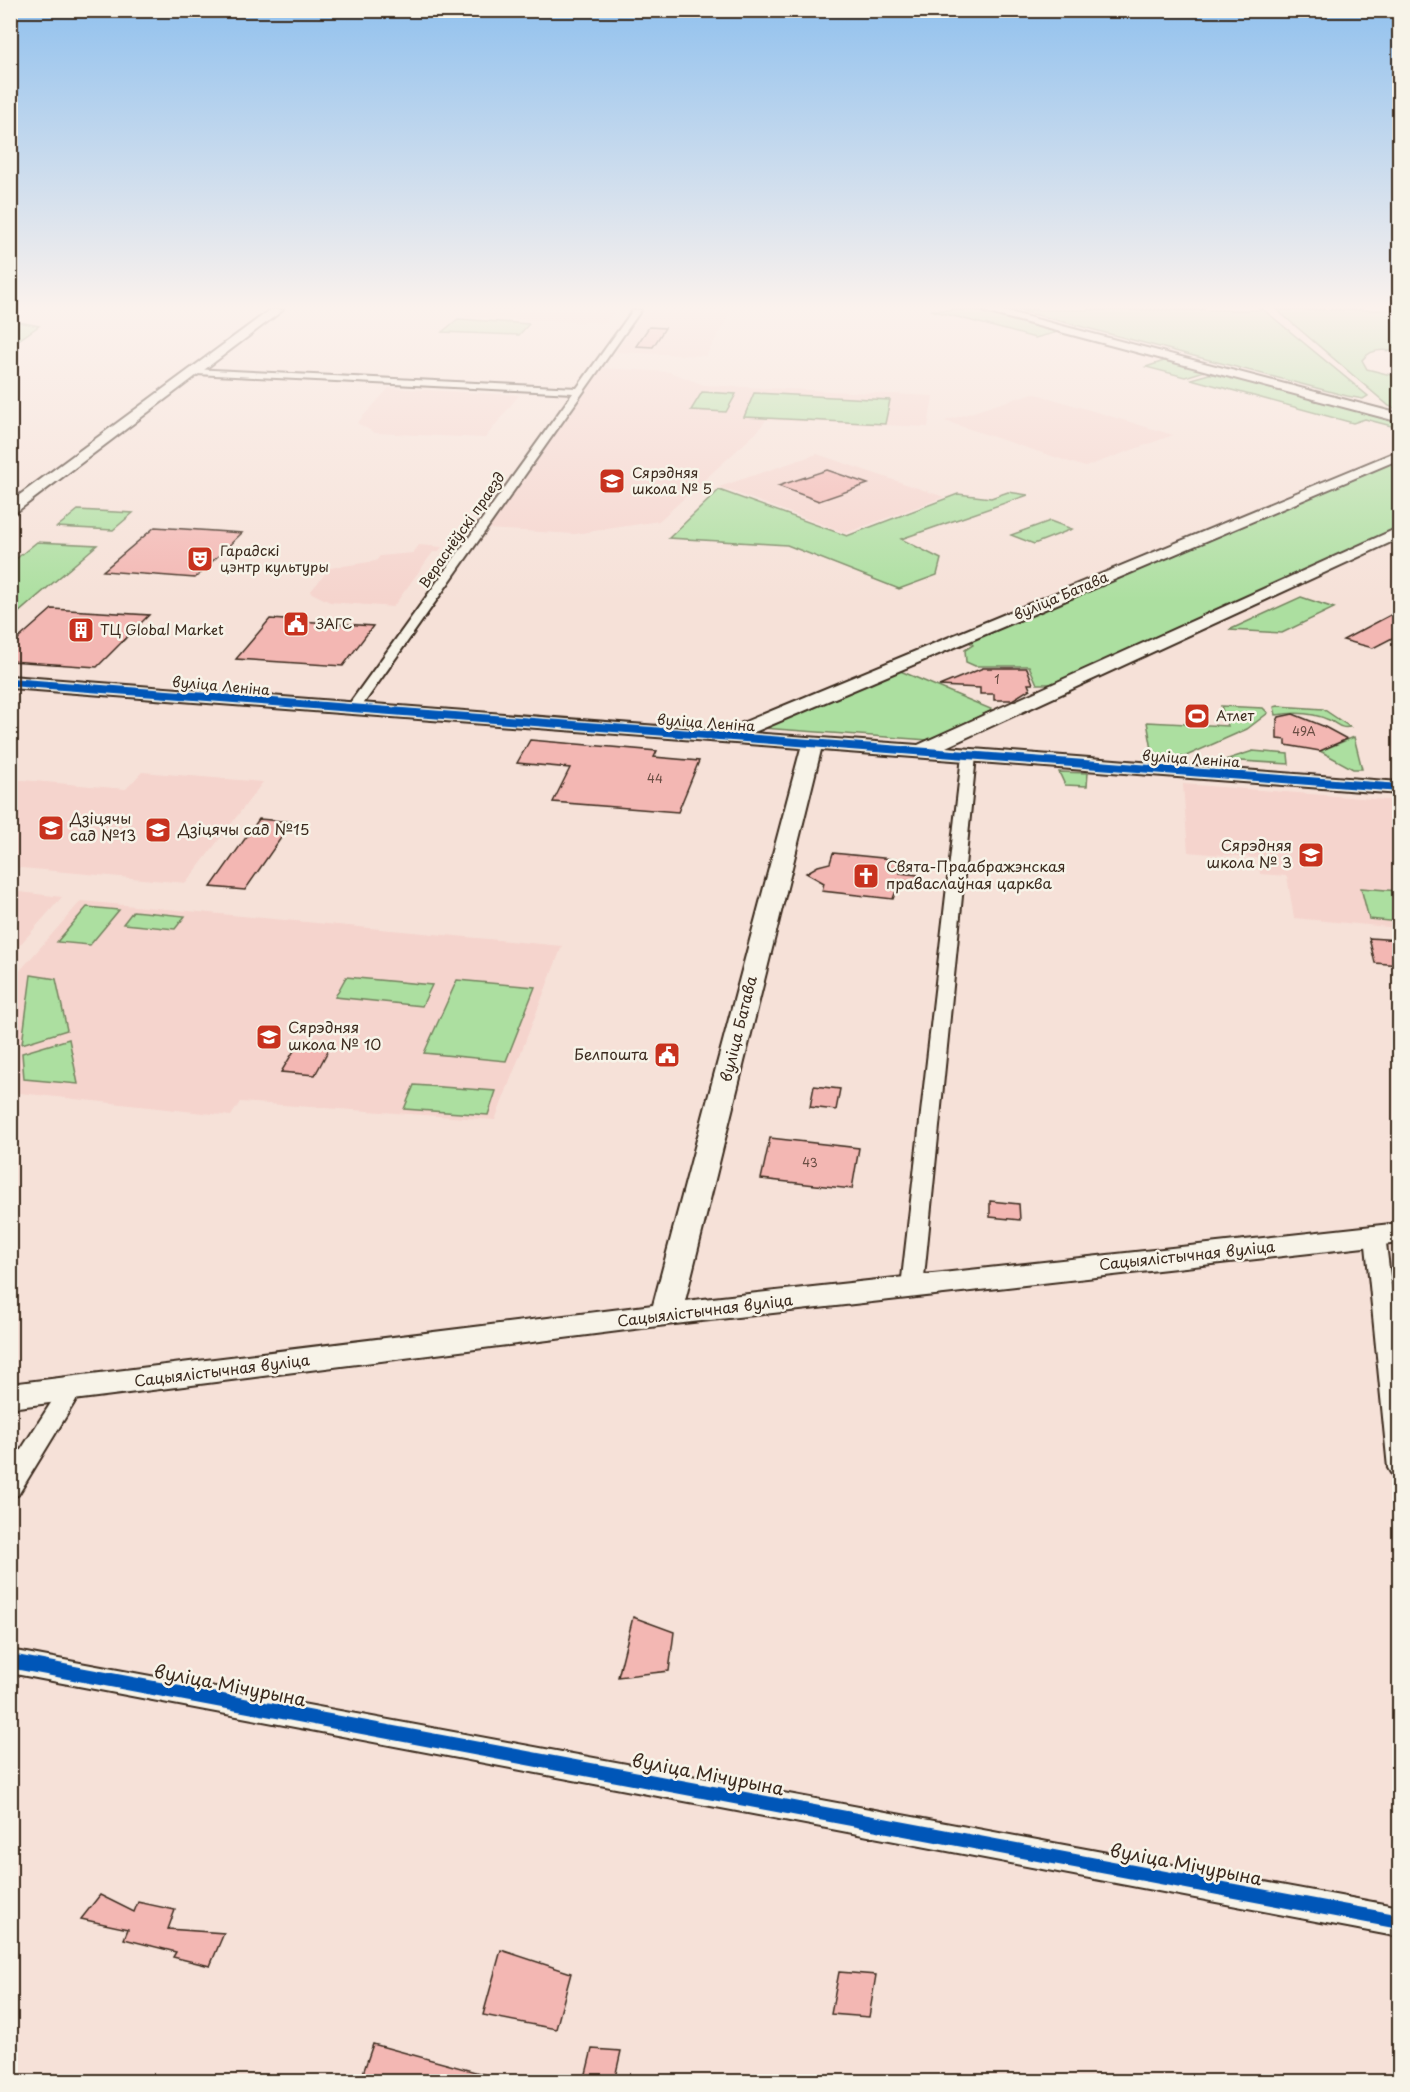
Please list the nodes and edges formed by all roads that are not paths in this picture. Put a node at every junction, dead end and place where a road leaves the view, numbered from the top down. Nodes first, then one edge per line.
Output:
1 (146, 408) edge
2 (567, 408) edge
3 (1361, 408) edge
4 (1400, 418) edge
5 (1400, 454) edge
6 (10, 510) edge
7 (1400, 532) edge
8 (10, 682) edge
9 (352, 710) junction
10 (722, 738) junction
11 (812, 745) junction
12 (917, 753) junction
13 (969, 756) junction
14 (1400, 788) edge
15 (1387, 1234) edge
16 (912, 1287) junction
17 (666, 1314) junction
18 (71, 1390) junction
19 (10, 1396) edge
20 (1400, 1468) edge
21 (10, 1488) edge
22 (10, 1661) edge
23 (1400, 1922) edge

1 - 6 street
2 - 9 street, Вераснёўскі праезд
3 - 4 street
5 - 10 street, вуліца Батава
7 - 12 street
8 - 9 street, вуліца Леніна
9 - 10 street, вуліца Леніна
10 - 11 street, вуліца Леніна
11 - 12 street, вуліца Леніна
11 - 17 street, вуліца Батава
12 - 13 street, вуліца Леніна
13 - 14 street, вуліца Леніна
13 - 16 street
15 - 16 street, Сацыялістычная вуліца
15 - 20 street
16 - 17 street, Сацыялістычная вуліца
17 - 18 street, Сацыялістычная вуліца
18 - 19 street, Сацыялістычная вуліца
18 - 21 street
22 - 23 street, вуліца Мічурына

